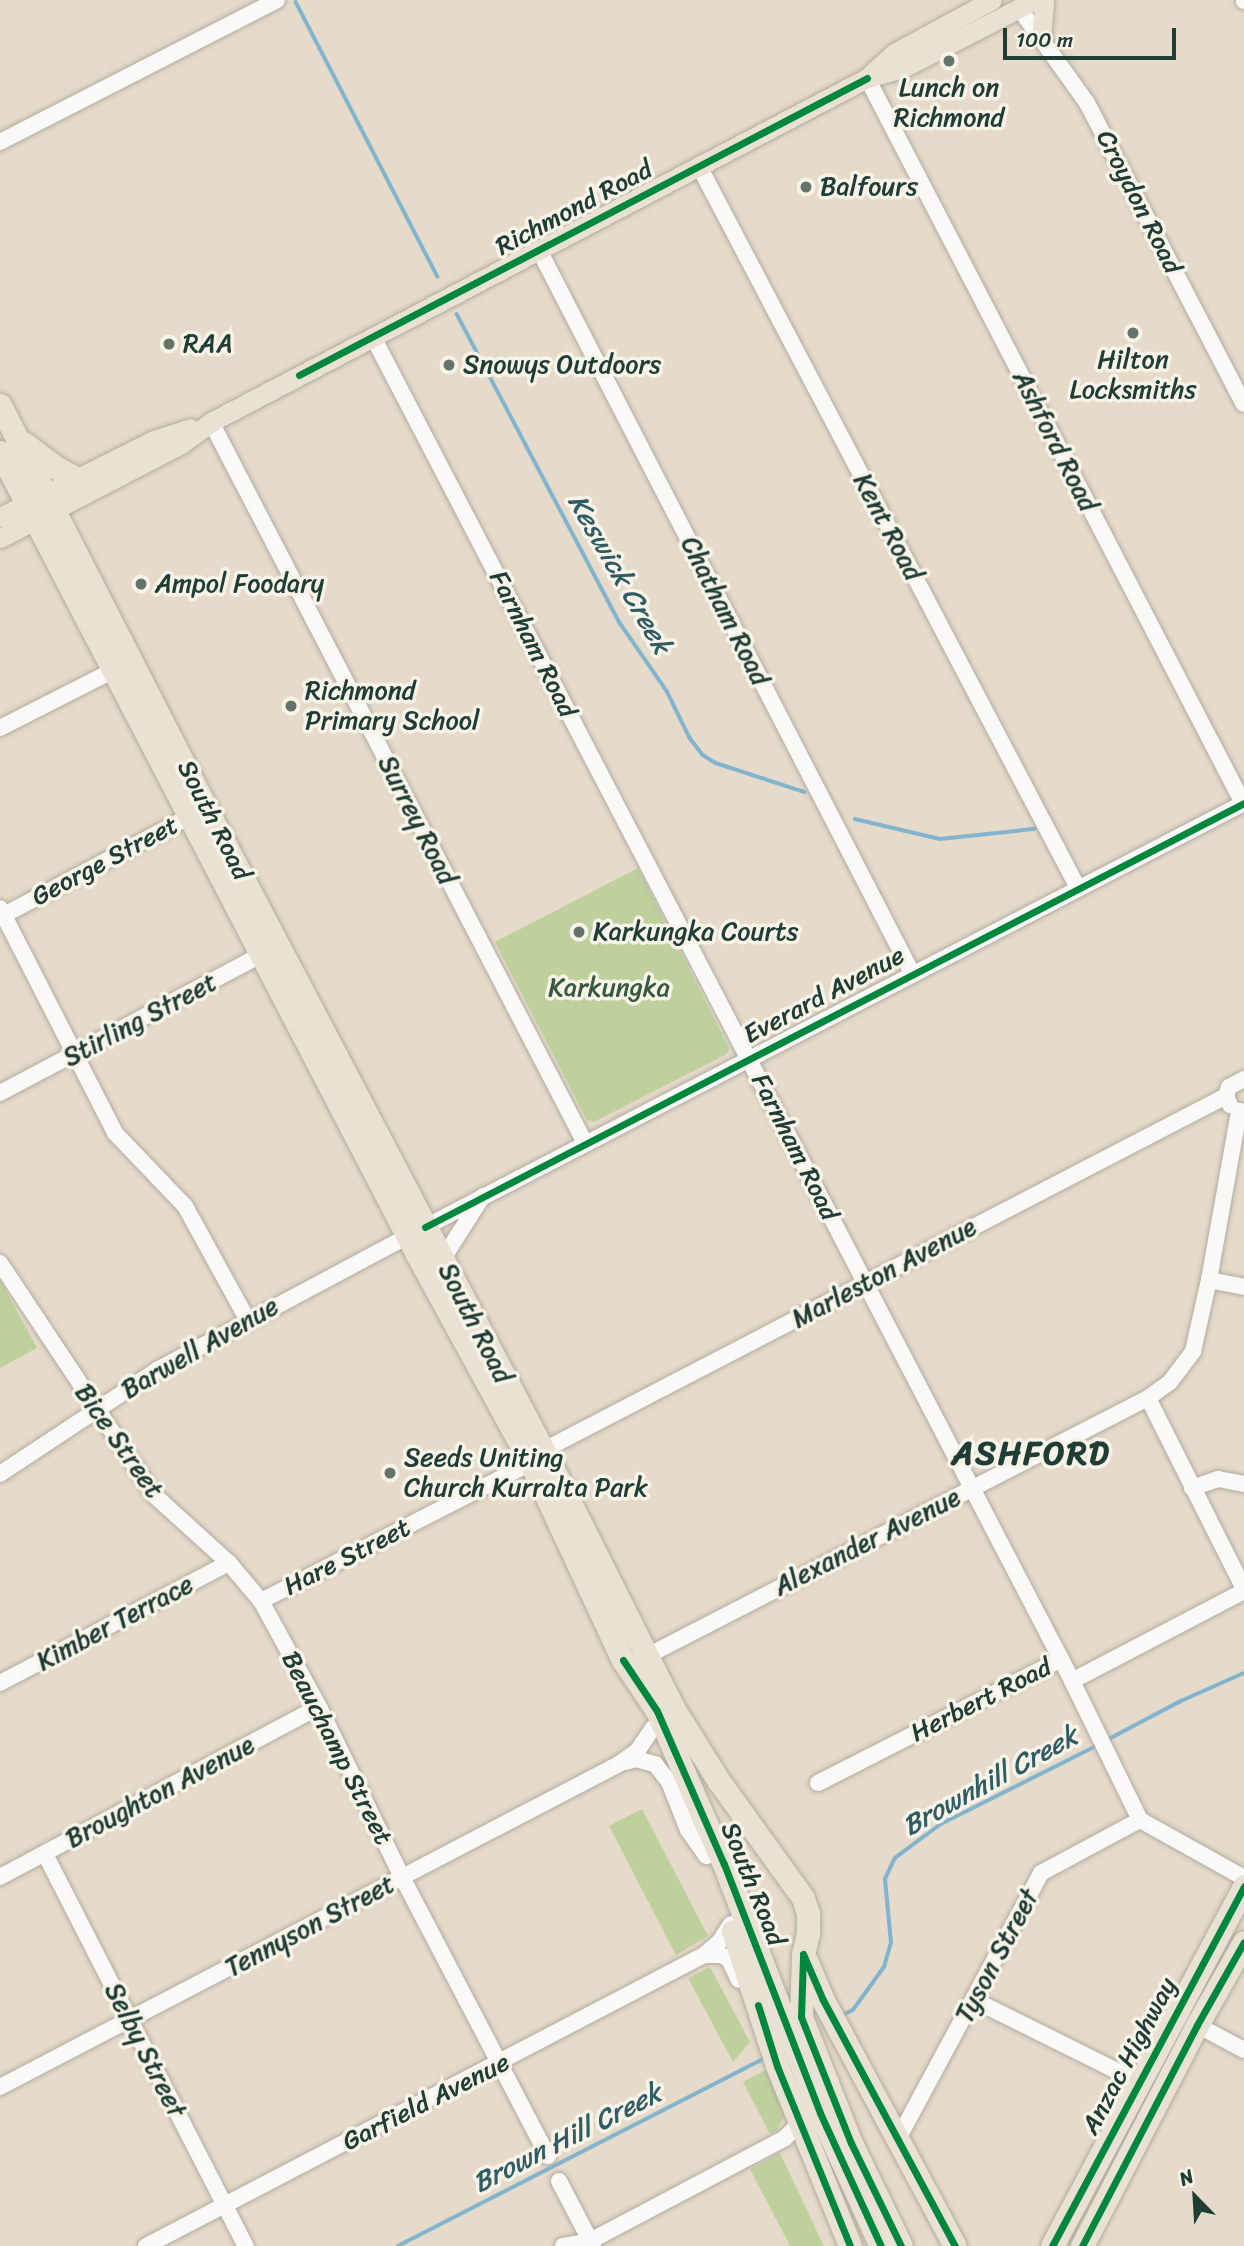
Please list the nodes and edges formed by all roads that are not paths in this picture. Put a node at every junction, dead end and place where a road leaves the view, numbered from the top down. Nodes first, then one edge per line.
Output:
1 (277, 0) edge
2 (992, 0) edge
3 (1044, 0) edge
4 (1022, 3) edge
5 (974, 5) edge
6 (1041, 38) junction
7 (867, 78) junction
8 (0, 142) edge
9 (699, 166) junction
10 (539, 250) junction
11 (373, 337) junction
12 (1244, 404) edge
13 (0, 405) edge
14 (211, 422) junction
15 (8, 445) edge
16 (76, 478) junction
17 (40, 506) junction
18 (0, 517) edge
19 (0, 538) edge
20 (114, 670) junction
21 (0, 728) edge
22 (1243, 803) edge
23 (198, 812) junction
24 (1077, 888) junction
25 (2, 911) edge
26 (271, 950) junction
27 (912, 973) junction
28 (76, 1054) junction
29 (750, 1058) junction
30 (1244, 1079) edge
31 (0, 1093) edge
32 (1226, 1096) junction
33 (1241, 1112) edge
34 (585, 1143) junction
35 (484, 1194) junction
36 (417, 1231) junction
37 (442, 1260) junction
38 (0, 1263) edge
39 (1209, 1280) junction
40 (866, 1283) junction
41 (1244, 1287) edge
42 (247, 1319) junction
43 (1148, 1398) junction
44 (95, 1409) junction
45 (536, 1457) junction
46 (0, 1474) edge
47 (1244, 1484) edge
48 (973, 1488) junction
49 (1192, 1488) junction
50 (229, 1563) junction
51 (1244, 1590) edge
52 (261, 1601) junction
53 (647, 1657) junction
54 (1061, 1659) junction
55 (623, 1660) junction
56 (1072, 1681) junction
57 (0, 1683) edge
58 (319, 1707) junction
59 (653, 1728) junction
60 (619, 1764) junction
61 (818, 1783) dead end
62 (1140, 1820) junction
63 (45, 1854) junction
64 (706, 1856) junction
65 (0, 1877) edge
66 (402, 1877) junction
67 (1244, 1878) edge
68 (1244, 1886) edge
69 (731, 1924) junction
70 (1214, 1942) junction
71 (1241, 1948) edge
72 (803, 1954) junction
73 (704, 1955) junction
74 (974, 2000) junction
75 (129, 2021) junction
76 (784, 2023) junction
77 (1197, 2025) junction
78 (1244, 2050) edge
79 (796, 2059) junction
80 (500, 2064) junction
81 (1139, 2082) junction
82 (0, 2087) edge
83 (792, 2130) junction
84 (899, 2137) junction
85 (548, 2156) dead end
86 (559, 2181) dead end
87 (1084, 2186) junction
88 (1107, 2197) junction
89 (225, 2206) junction
90 (592, 2243) edge
91 (146, 2246) edge
92 (246, 2246) edge
93 (563, 2246) edge
94 (850, 2246) edge
95 (881, 2246) edge
96 (901, 2246) edge
97 (955, 2246) edge
98 (1052, 2246) edge
99 (1082, 2246) edge

1 - 8 street
2 - 5 main road, Richmond Road
3 - 6 main road
4 - 6 street, Croydon Road
4 - 7 main road, Richmond Road
5 - 7 main road, Richmond Road
6 - 12 street, Croydon Road
7 - 9 main road, Richmond Road
7 - 22 street, Ashford Road
9 - 10 main road, Richmond Road
9 - 24 street, Kent Road
10 - 11 main road, Richmond Road
10 - 27 street, Chatham Road
11 - 14 main road, Richmond Road
11 - 29 street, Farnham Road
13 - 15 highway, South Road
14 - 16 main road, Richmond Road
14 - 17 main road, Richmond Road
14 - 34 street, Surrey Road
15 - 16 highway
15 - 17 highway, South Road
16 - 17 main road, Richmond Road
17 - 18 main road, Richmond Road
17 - 19 main road, Richmond Road
17 - 20 highway, South Road
17 - 23 highway, South Road
20 - 21 street
20 - 23 highway, South Road
22 - 24 street, Everard Avenue
23 - 25 street, George Street
23 - 26 highway, South Road
24 - 27 street, Everard Avenue
25 - 28 street
26 - 28 street, Stirling Street
26 - 36 highway, South Road
27 - 29 street, Everard Avenue
28 - 31 street, Stirling Street
28 - 42 street
29 - 34 street, Everard Avenue
29 - 40 street, Farnham Road
30 - 32 street, Marleston Avenue
32 - 33 street
32 - 40 street, Marleston Avenue
33 - 39 street, Alexander Avenue
34 - 35 street, Everard Avenue
35 - 36 street, Everard Avenue
35 - 37 street
36 - 37 highway, South Road
36 - 42 street, Barwell Avenue
36 - 45 highway, South Road
37 - 45 highway, South Road
38 - 44 street, Bice Street
39 - 41 street
39 - 43 street, Alexander Avenue
40 - 45 street, Marleston Avenue
40 - 48 street, Farnham Road
42 - 44 street, Barwell Avenue
43 - 48 street, Alexander Avenue
43 - 49 street, Herbert Road
44 - 46 street, Barwell Avenue
44 - 50 street, Bice Street
45 - 52 street, Hare Street
45 - 53 highway, South Road
45 - 55 highway, South Road
47 - 49 street
48 - 53 street, Alexander Avenue
48 - 54 street, Farnham Road
49 - 51 street, Herbert Road
50 - 52 street, Bice Street
50 - 57 street, Kimber Terrace
51 - 56 street, Herbert Road
52 - 58 street, Beauchamp Street
53 - 72 highway, South Road
54 - 56 street, Herbert Road
54 - 61 street, Herbert Road
55 - 59 highway
55 - 76 highway, South Road
56 - 62 street
58 - 63 street, Broughton Avenue
58 - 66 street, Beauchamp Street
59 - 60 street, Tennyson Street
59 - 64 highway
60 - 64 street, Tennyson Street
60 - 66 street, Tennyson Street
62 - 67 street
62 - 74 street, Tyson Street
63 - 65 street, Broughton Avenue
63 - 75 street, Selby Street
64 - 69 highway
66 - 75 street, Tennyson Street
66 - 80 street, Beauchamp Street
68 - 70 highway, Anzac Highway
69 - 73 street, Garfield Avenue
69 - 76 highway
70 - 71 highway
70 - 81 highway, Anzac Highway
71 - 77 highway, Anzac Highway
72 - 76 highway, South Road
72 - 84 highway
73 - 76 street
73 - 80 street, Garfield Avenue
74 - 81 street
74 - 84 street, Tyson Street
75 - 82 street, Tennyson Street
75 - 89 street, Selby Street
76 - 79 highway
76 - 79 highway, South Road
77 - 78 street
77 - 88 highway, Anzac Highway
79 - 83 highway
79 - 95 highway, South Road
79 - 96 highway, South Road
80 - 85 street, Beauchamp Street
80 - 89 street, Garfield Avenue
81 - 87 highway, Anzac Highway
83 - 90 street
83 - 94 highway
84 - 97 highway
86 - 90 street
87 - 88 highway
87 - 98 highway, Anzac Highway
88 - 99 highway, Anzac Highway
89 - 91 street, Garfield Avenue
89 - 92 street, Selby Street
90 - 93 street

